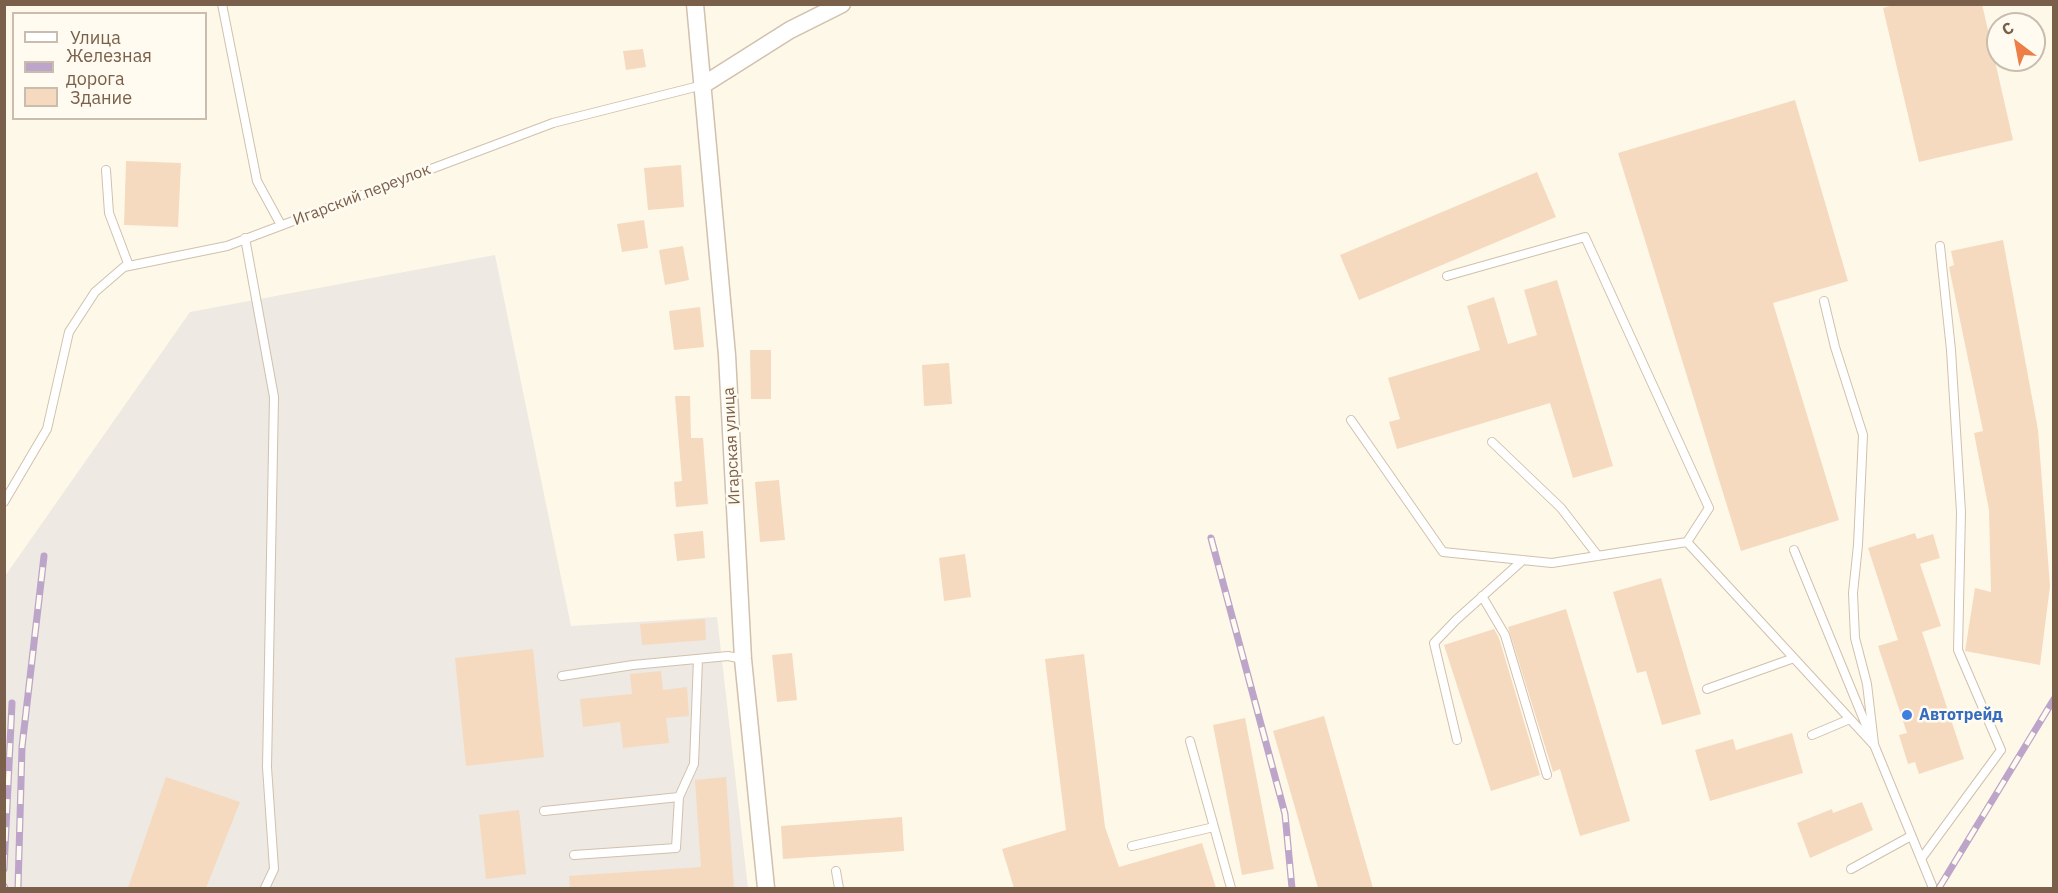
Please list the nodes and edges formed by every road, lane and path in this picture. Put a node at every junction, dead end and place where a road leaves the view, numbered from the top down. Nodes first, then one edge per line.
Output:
1 (222, 4) edge
2 (695, 4) edge
3 (842, 4) edge
4 (702, 85) junction
5 (106, 170) dead end
6 (281, 225) junction
7 (245, 238) junction
8 (1940, 246) dead end
9 (129, 266) junction
10 (1448, 276) dead end
11 (1824, 301) dead end
12 (1351, 420) dead end
13 (1492, 442) dead end
14 (4, 502) edge
15 (1687, 542) junction
16 (1794, 550) dead end
17 (1598, 556) junction
18 (1522, 560) junction
19 (1482, 596) junction
20 (1794, 658) junction
21 (698, 659) junction
22 (743, 659) junction
23 (562, 676) dead end
24 (1707, 689) dead end
25 (1850, 719) junction
26 (1812, 735) dead end
27 (1457, 740) dead end
28 (1190, 741) dead end
29 (1874, 745) junction
30 (1547, 775) dead end
31 (679, 797) junction
32 (544, 810) dead end
33 (1214, 827) junction
34 (1911, 836) junction
35 (1132, 846) dead end
36 (574, 855) dead end
37 (1921, 859) junction
38 (1851, 869) dead end
39 (836, 871) dead end
40 (265, 888) edge
41 (766, 888) edge
42 (838, 888) edge
43 (1231, 888) edge
44 (1933, 888) edge

1 - 6 lane
2 - 4 street, Игарская улица
3 - 4 street, Игарский переулок
4 - 6 lane, Игарский переулок
4 - 22 street, Игарская улица
5 - 9 lane
6 - 7 lane, Игарский переулок
7 - 9 lane, Игарский переулок
7 - 40 lane
8 - 37 lane
9 - 14 lane, Игарский переулок
10 - 15 lane
11 - 29 lane
12 - 18 lane
13 - 17 lane
15 - 17 lane
15 - 20 lane
16 - 29 lane
17 - 18 lane
18 - 19 lane
19 - 27 lane
19 - 30 lane
20 - 24 lane
20 - 25 lane
21 - 22 lane
21 - 23 lane
21 - 31 lane
22 - 41 street, Игарская улица
25 - 26 lane
25 - 29 lane
28 - 33 lane
29 - 34 lane
31 - 32 lane
31 - 36 lane
33 - 35 lane
33 - 43 lane
34 - 37 lane
34 - 38 lane
37 - 44 lane
39 - 42 lane

